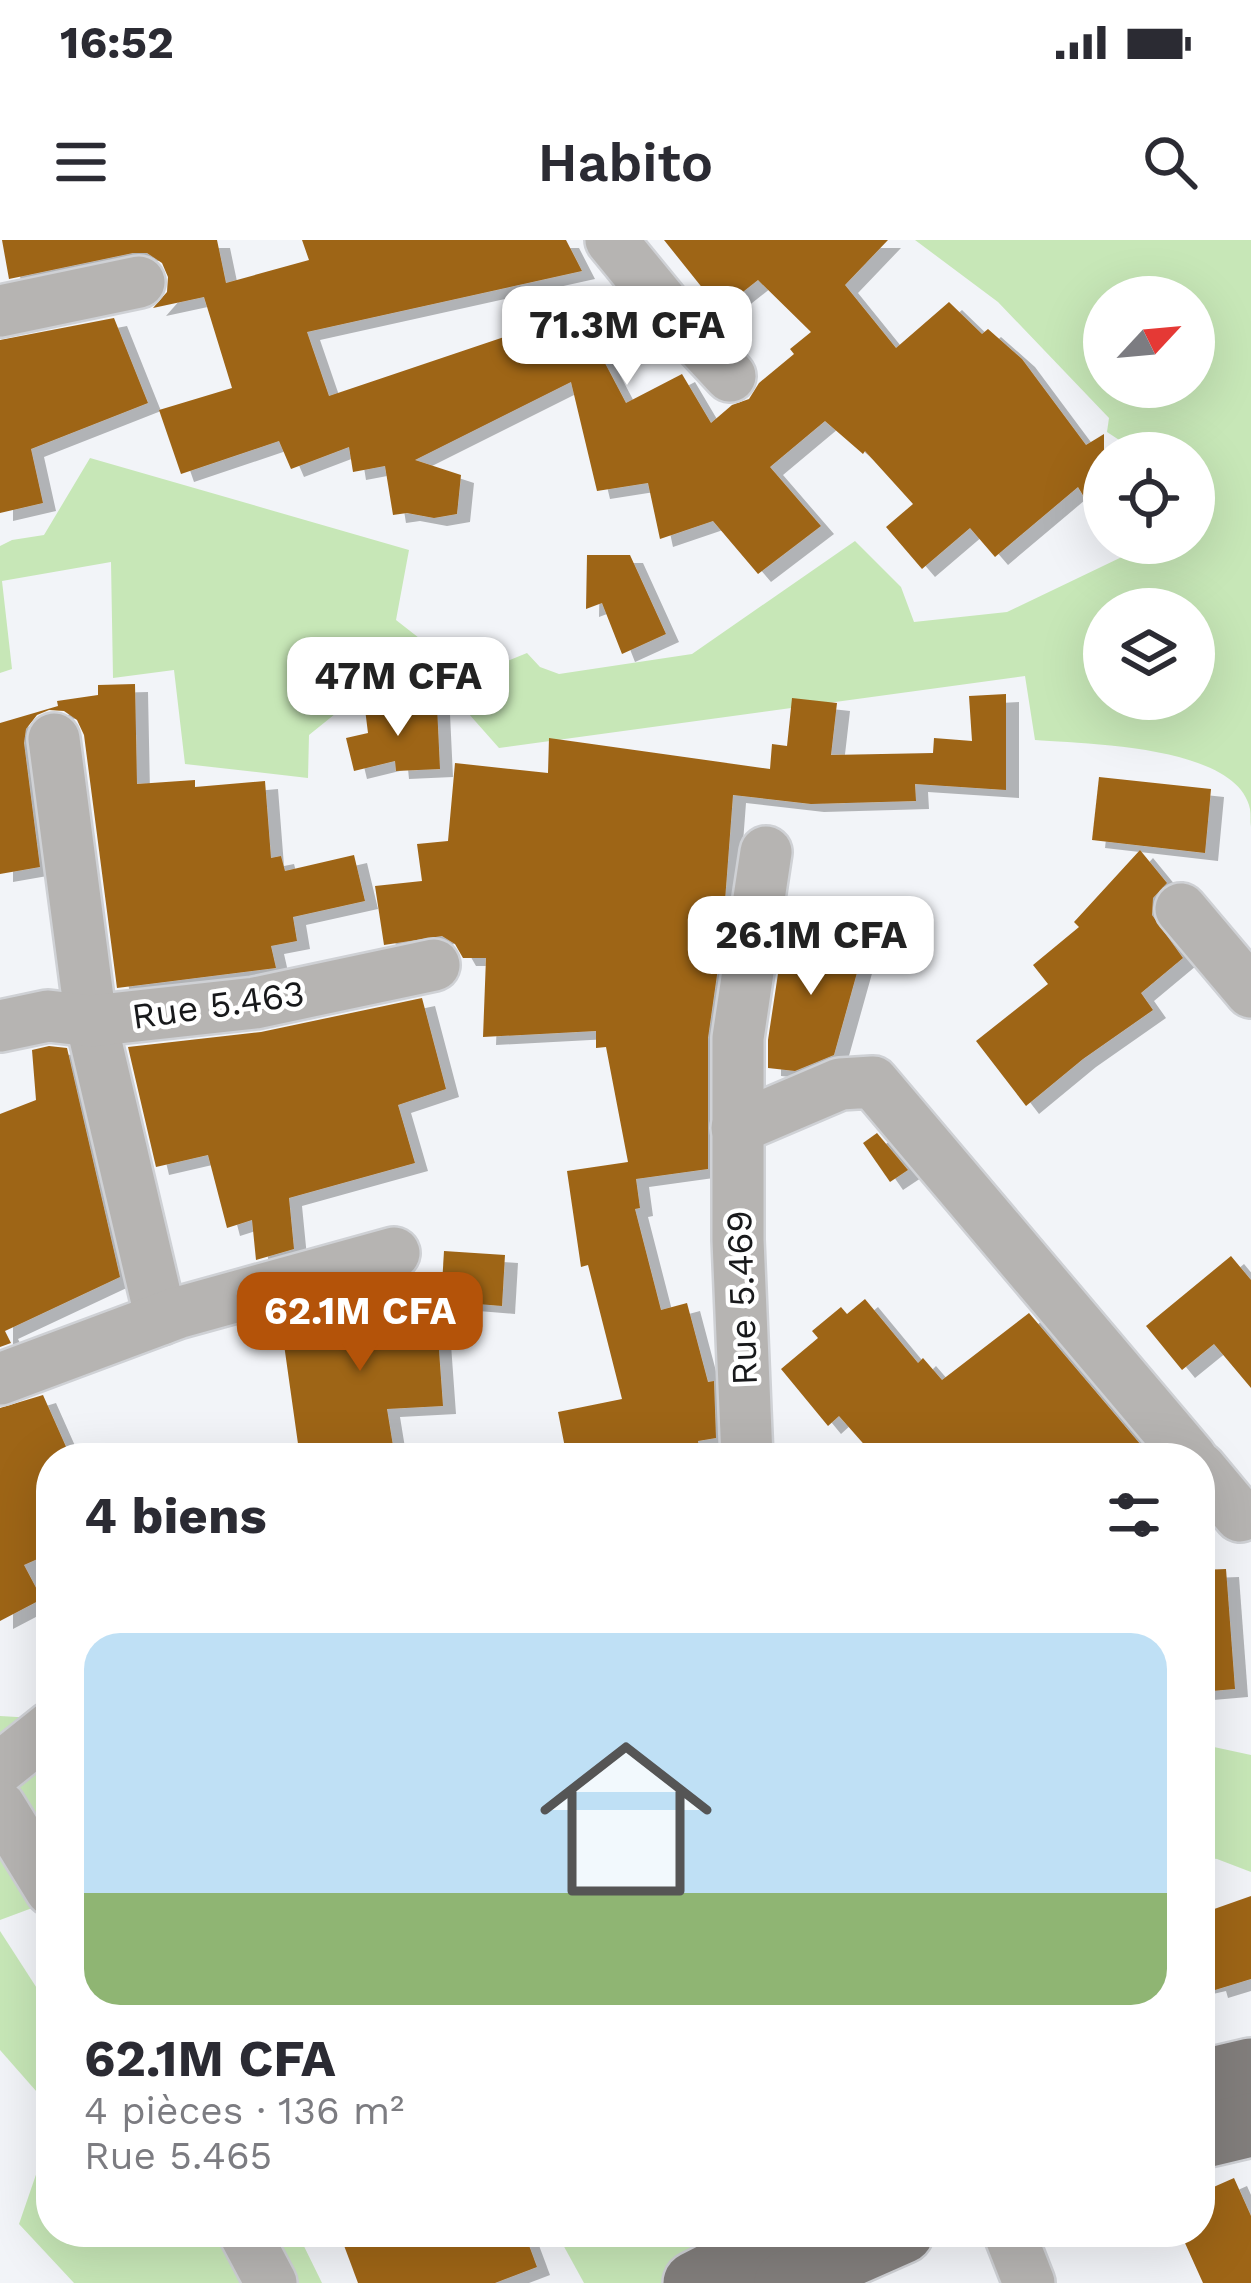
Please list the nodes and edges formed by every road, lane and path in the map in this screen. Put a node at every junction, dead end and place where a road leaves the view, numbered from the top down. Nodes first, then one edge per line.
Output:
1 (611, 240) edge
2 (140, 282) dead end
3 (0, 311) edge
4 (730, 376) dead end
5 (54, 739) dead end
6 (766, 852) dead end
7 (1181, 909) dead end
8 (434, 965) dead end
9 (1251, 992) edge
10 (91, 1021) junction
11 (0, 1026) edge
12 (736, 1128) junction
13 (394, 1252) dead end
14 (161, 1319) junction
15 (0, 1379) edge
16 (746, 1443) edge
17 (1178, 1443) edge
18 (1215, 1494) edge
19 (1230, 1521) edge
20 (36, 1739) edge
21 (0, 1768) edge
22 (0, 1807) edge
23 (36, 1866) edge
24 (1251, 2070) edge
25 (1215, 2078) edge
26 (1251, 2126) edge
27 (1215, 2134) edge
28 (252, 2247) edge
29 (821, 2247) edge
30 (1015, 2247) edge
31 (783, 2254) edge
32 (271, 2283) edge
33 (695, 2283) edge
34 (1029, 2283) edge

1 - 4 street
2 - 3 street
5 - 10 street
6 - 12 street, Rue 5.469
7 - 9 street
8 - 10 street, Rue 5.463
10 - 11 street, Rue 5.463
10 - 14 street
12 - 16 street, Rue 5.469
12 - 17 street
13 - 14 street
14 - 15 street
18 - 19 street
20 - 21 street
22 - 23 street
24 - 25 main road
26 - 27 main road
28 - 32 street
29 - 31 main road
30 - 34 street
31 - 33 main road

